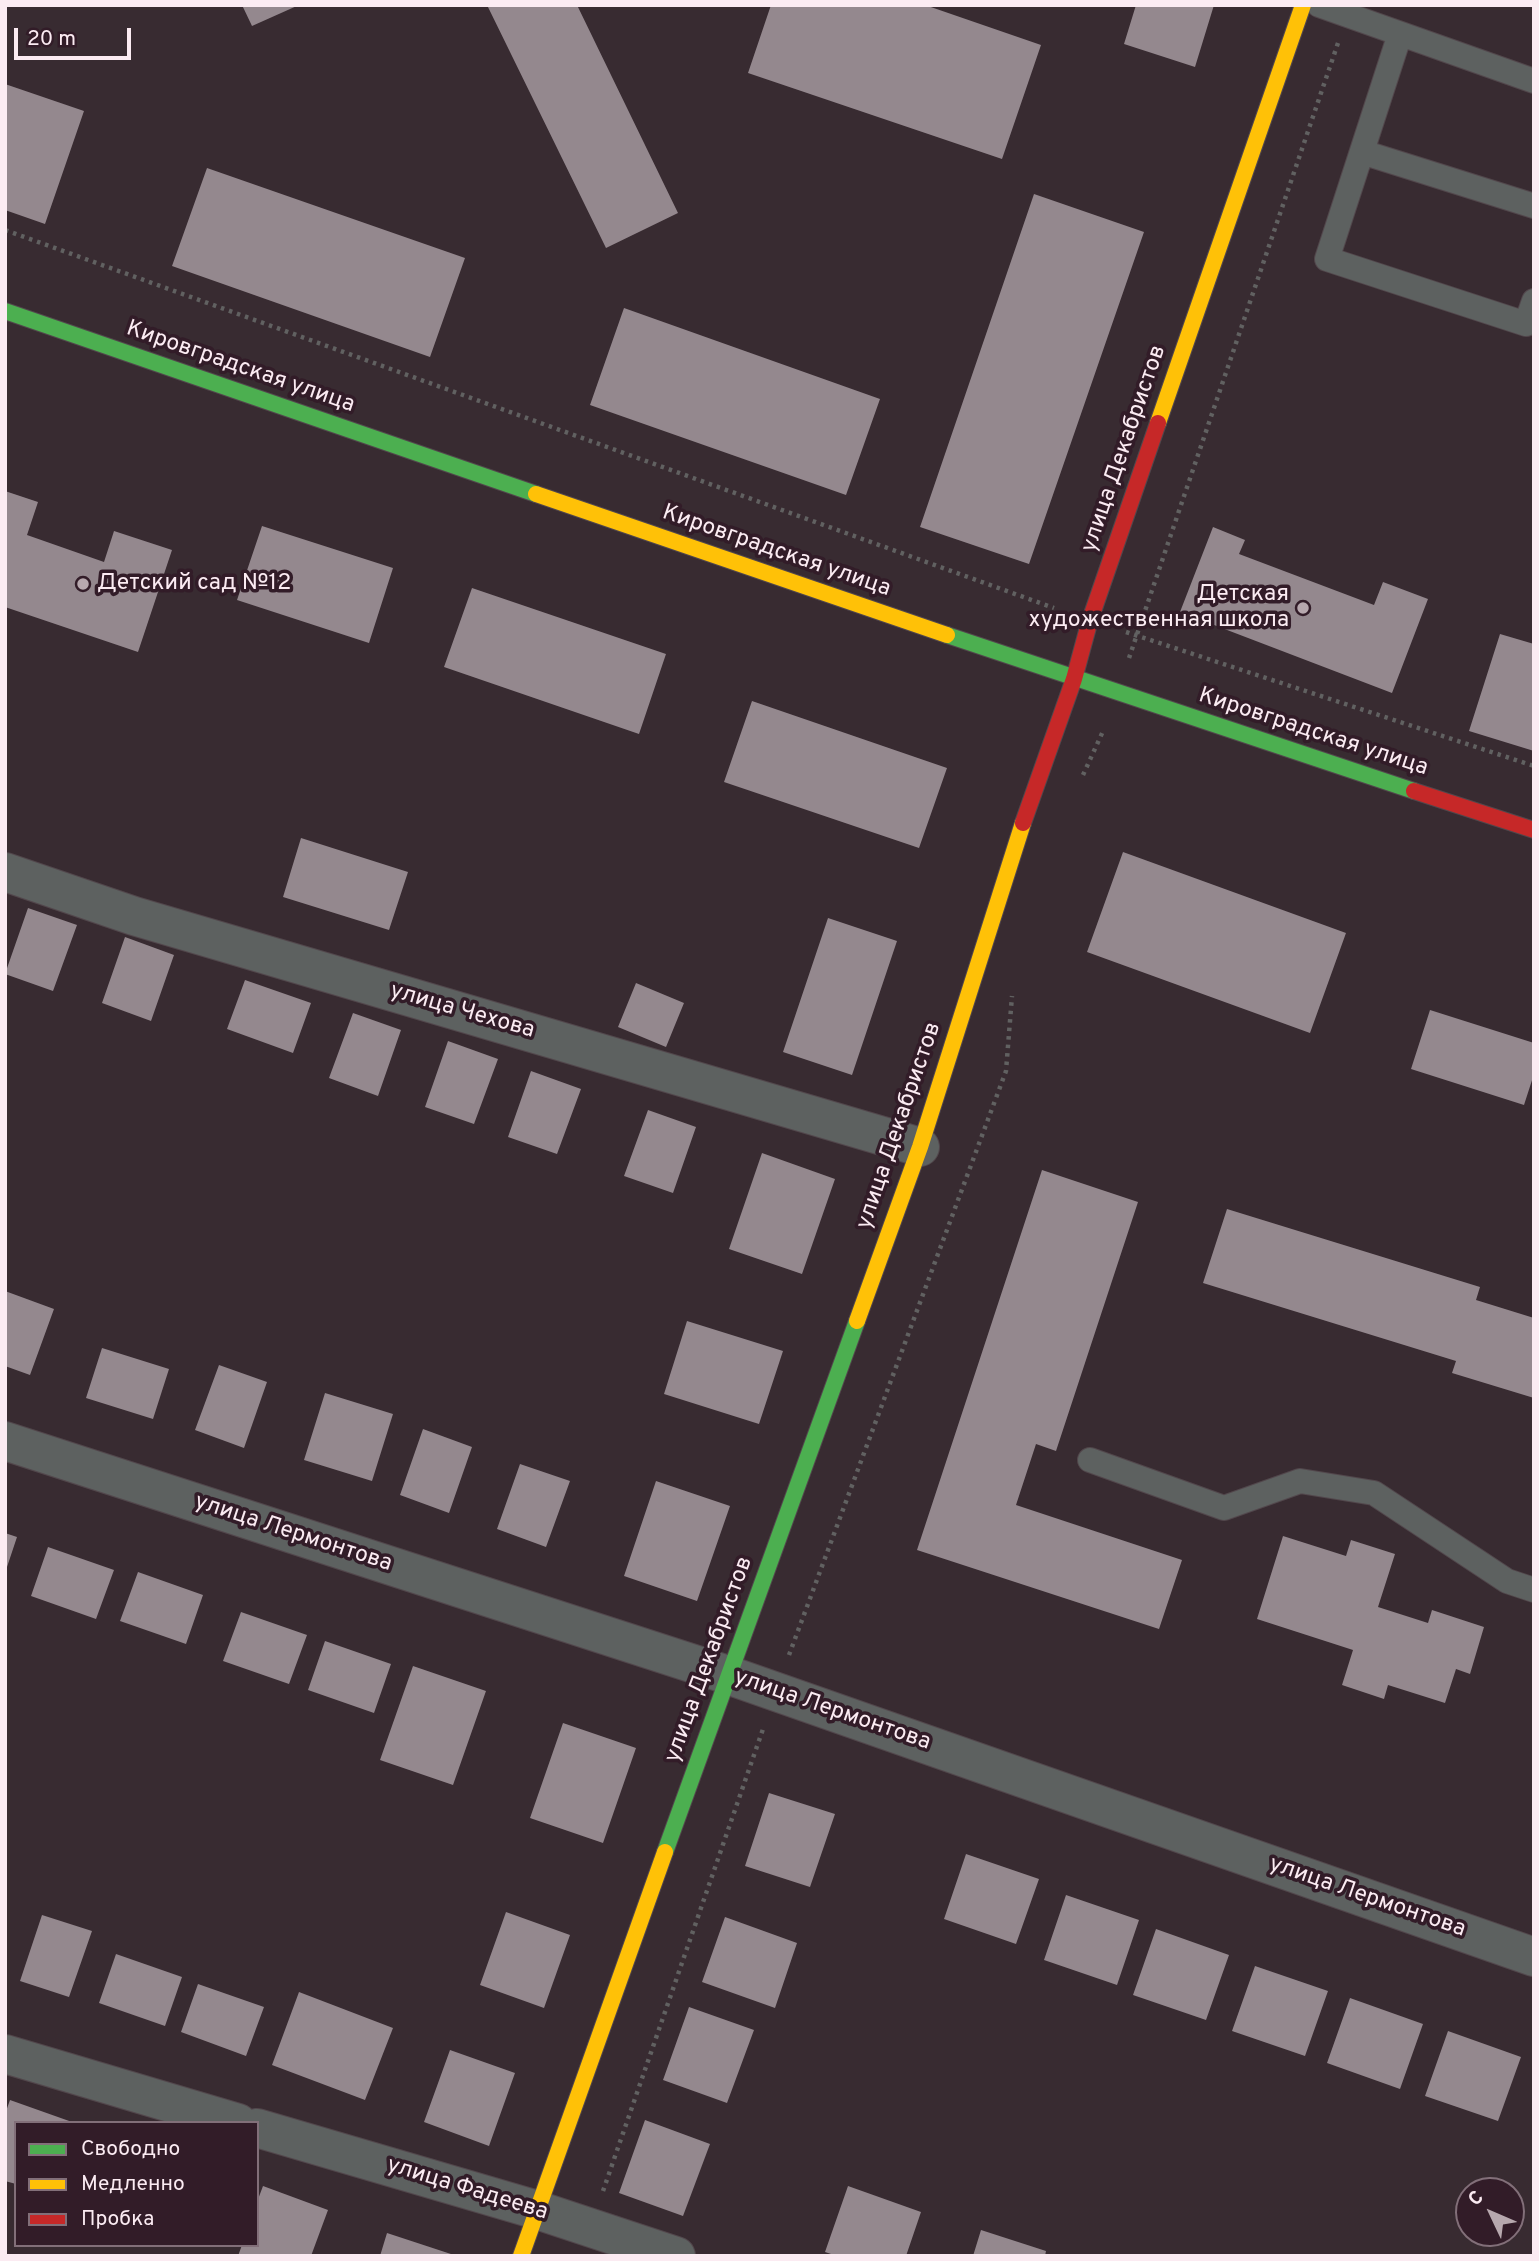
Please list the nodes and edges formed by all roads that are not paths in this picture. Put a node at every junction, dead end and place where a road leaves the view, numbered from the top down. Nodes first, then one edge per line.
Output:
1 (1303, 5) edge
2 (1319, 5) edge
3 (1400, 34) junction
4 (1534, 81) edge
5 (1362, 152) junction
6 (1534, 206) edge
7 (1534, 302) edge
8 (5, 311) edge
9 (1074, 679) junction
10 (1534, 830) edge
11 (5, 873) edge
12 (920, 1147) junction
13 (5, 1441) edge
14 (1090, 1460) dead end
15 (1534, 1590) edge
16 (728, 1675) junction
17 (1534, 1956) edge
18 (5, 2054) edge
19 (232, 2121) edge
20 (259, 2129) edge
21 (537, 2210) junction
22 (521, 2256) edge
23 (676, 2256) edge

1 - 9 street, улица Декабристов
2 - 3 lane
3 - 4 lane
3 - 5 lane
5 - 6 lane
5 - 7 lane
8 - 9 street, Кировградская улица
9 - 10 street, Кировградская улица
9 - 12 street, улица Декабристов
11 - 12 street, улица Чехова
12 - 16 street, улица Декабристов
13 - 16 street, улица Лермонтова
14 - 15 lane
16 - 17 street, улица Лермонтова
16 - 21 street, улица Декабристов
18 - 19 street
20 - 21 street, улица Фадеева
21 - 22 street, улица Декабристов
21 - 23 street, улица Фадеева

